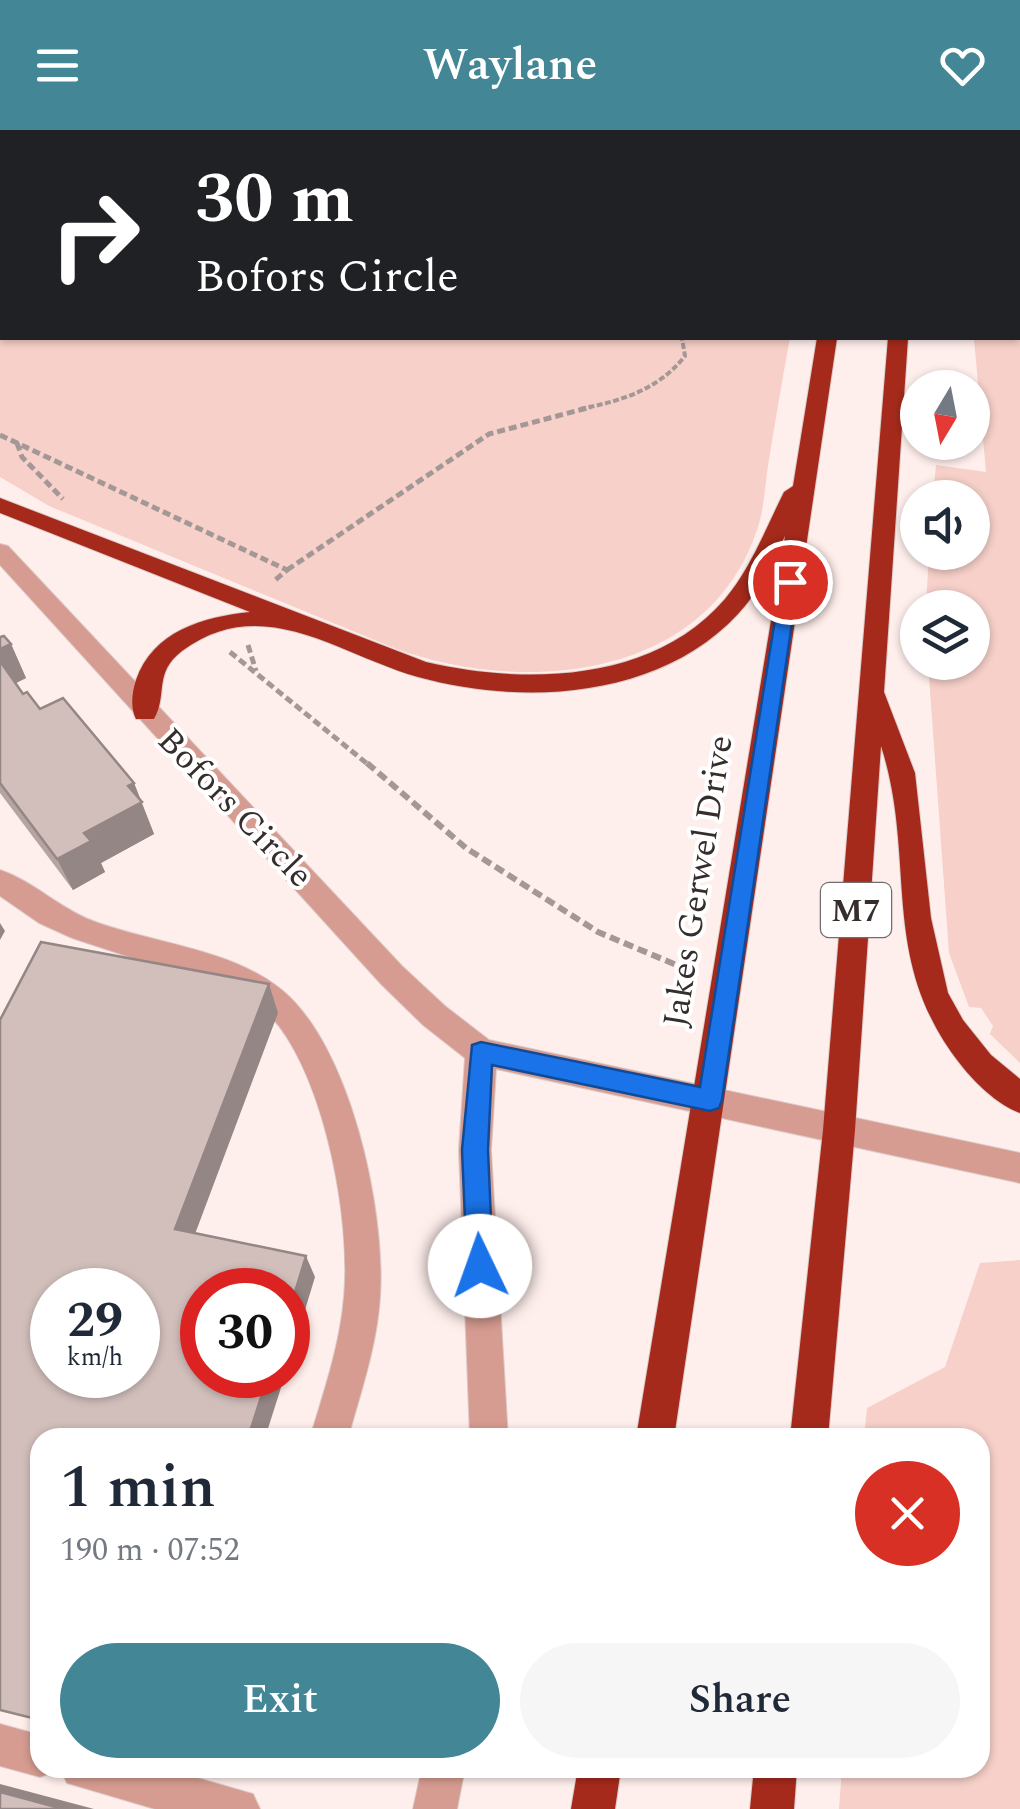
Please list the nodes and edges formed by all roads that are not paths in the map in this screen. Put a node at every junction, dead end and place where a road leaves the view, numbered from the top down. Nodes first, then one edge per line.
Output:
1 (828, 340) edge
2 (898, 340) edge
3 (809, 457) junction
4 (0, 505) edge
5 (0, 552) edge
6 (246, 610) junction
7 (872, 690) junction
8 (145, 712) junction
9 (0, 881) edge
10 (57, 918) junction
11 (41, 950) edge
12 (481, 1052) junction
13 (1020, 1099) edge
14 (710, 1100) junction
15 (839, 1130) junction
16 (1020, 1168) edge
17 (332, 1428) edge
18 (489, 1428) edge
19 (657, 1428) edge
20 (810, 1428) edge
21 (0, 1746) edge
22 (30, 1754) edge
23 (120, 1778) edge
24 (442, 1778) edge
25 (598, 1778) edge
26 (775, 1778) edge
27 (238, 1809) edge
28 (435, 1809) edge
29 (593, 1809) edge
30 (772, 1809) edge

1 - 3 highway, Jakes Gerwel Drive
2 - 7 highway, M7
3 - 6 highway
3 - 14 highway, Jakes Gerwel Drive
4 - 6 highway
5 - 8 street, Bofors Circle
6 - 8 highway
7 - 13 highway
7 - 15 highway, M7
8 - 12 street, Bofors Circle
9 - 10 street
10 - 11 street
10 - 17 street
12 - 14 street, Bofors Circle
12 - 18 street
14 - 15 street, Bofors Circle
14 - 19 highway, Jakes Gerwel Drive
15 - 16 street, Bofors Circle
15 - 20 highway, M7
21 - 22 street
23 - 27 street
24 - 28 street
25 - 29 highway
26 - 30 highway

